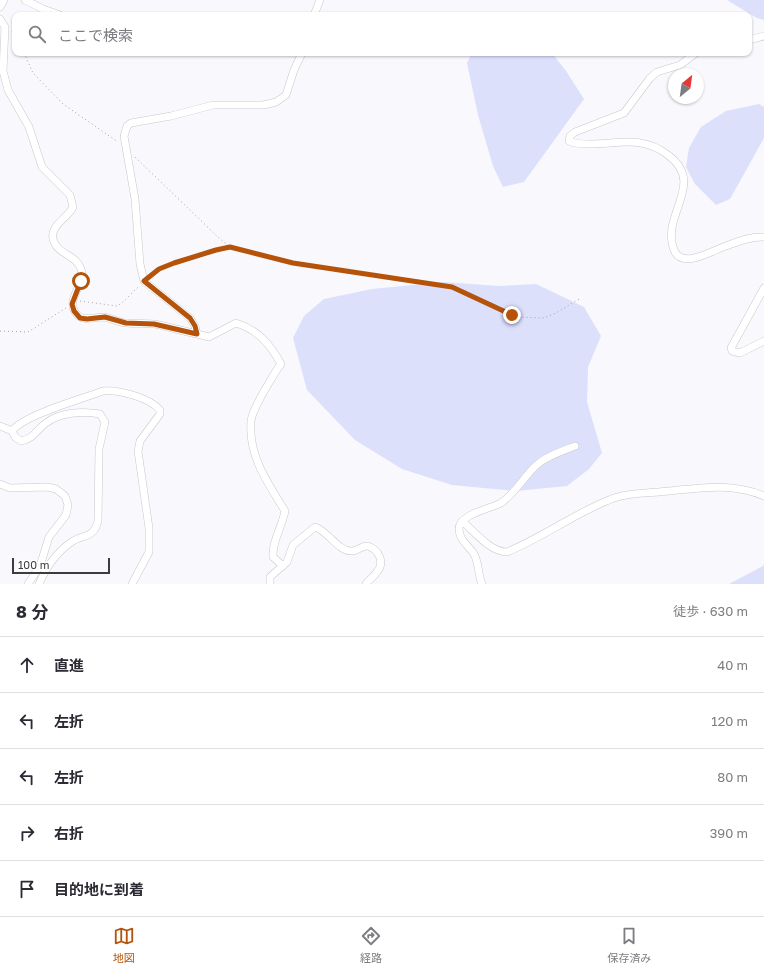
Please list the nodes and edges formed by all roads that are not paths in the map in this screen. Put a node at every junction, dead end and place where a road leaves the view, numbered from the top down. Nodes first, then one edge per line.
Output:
1 (4, 0) edge
2 (25, 0) edge
3 (320, 0) edge
4 (0, 7) edge
5 (50, 12) edge
6 (315, 12) edge
7 (0, 19) edge
8 (764, 36) edge
9 (752, 39) edge
10 (301, 56) edge
11 (692, 56) edge
12 (764, 237) edge
13 (764, 288) edge
14 (197, 334) junction
15 (764, 341) edge
16 (0, 426) edge
17 (12, 431) junction
18 (574, 446) dead end
19 (0, 484) edge
20 (764, 496) edge
21 (462, 521) junction
22 (283, 566) junction
23 (28, 584) edge
24 (39, 584) edge
25 (132, 584) edge
26 (270, 584) edge
27 (366, 584) edge
28 (482, 584) edge

1 - 4 street
2 - 5 street
3 - 6 street
7 - 14 street
8 - 9 street
10 - 14 street
11 - 12 street
13 - 15 street
14 - 22 street
16 - 17 street
17 - 24 street
17 - 25 street
18 - 21 street
19 - 23 street
20 - 21 street
21 - 28 street
22 - 26 street
22 - 27 street

